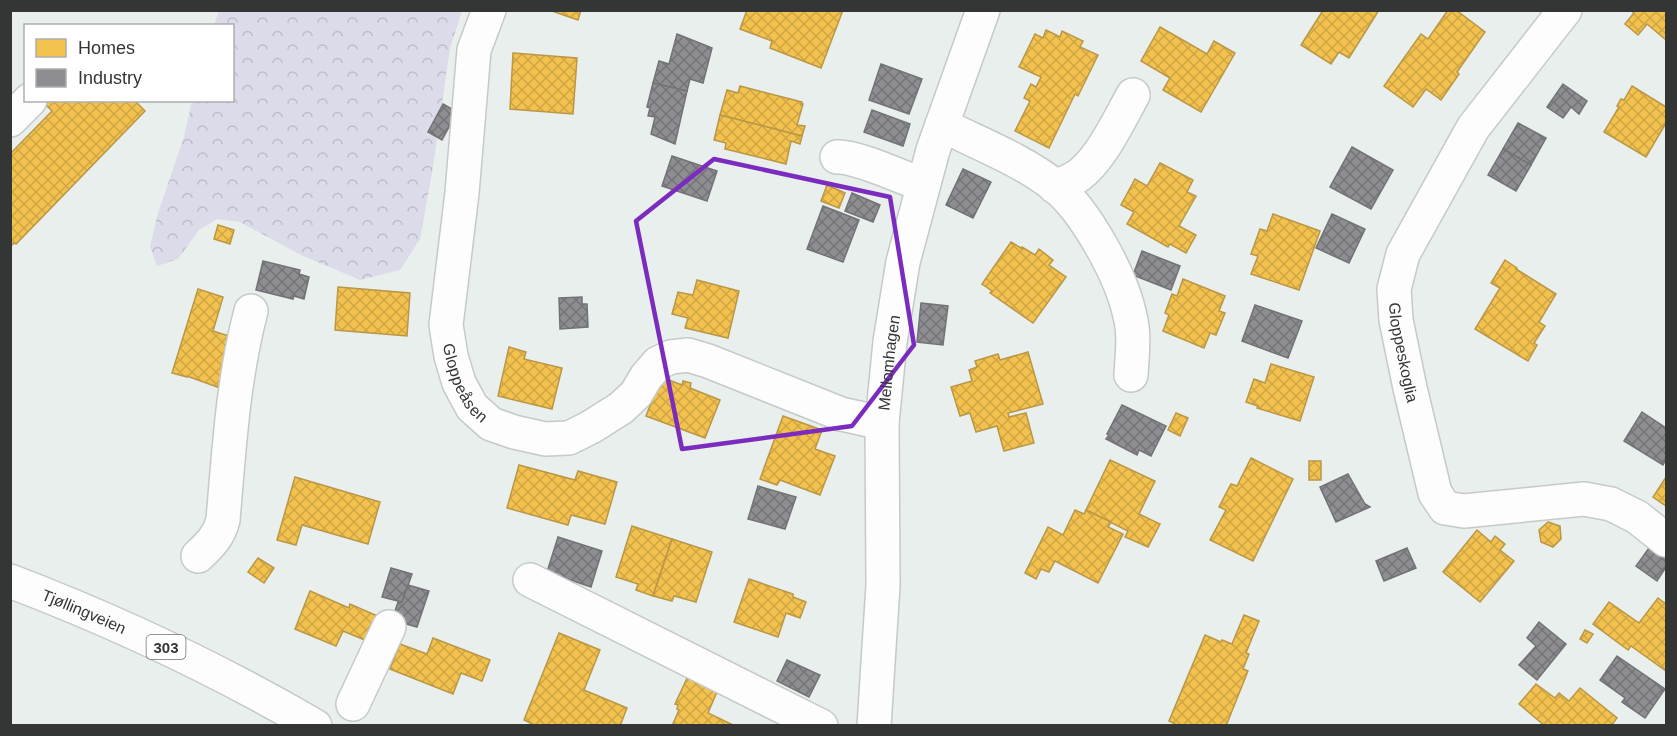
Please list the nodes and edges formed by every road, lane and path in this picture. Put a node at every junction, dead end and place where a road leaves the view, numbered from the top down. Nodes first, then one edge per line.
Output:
1 (489, 10) edge
2 (983, 10) edge
3 (1565, 10) edge
4 (1133, 95) dead end
5 (28, 102) edge
6 (10, 120) edge
7 (942, 125) junction
8 (837, 157) dead end
9 (923, 185) junction
10 (1055, 187) junction
11 (251, 311) dead end
12 (1131, 375) dead end
13 (882, 423) junction
14 (1666, 540) edge
15 (198, 556) dead end
16 (530, 580) dead end
17 (10, 581) edge
18 (389, 627) dead end
19 (353, 704) dead end
20 (315, 726) edge
21 (821, 726) edge
22 (874, 726) edge

1 - 13 street, Gloppeåsen
2 - 7 street, Mellomhagen
3 - 14 street, Gloppeskoglia
4 - 10 street
5 - 6 street
7 - 9 street, Mellomhagen
7 - 10 street
8 - 9 street
9 - 13 street, Mellomhagen
10 - 12 street
11 - 15 street
13 - 22 street, Mellomhagen
16 - 21 street
17 - 20 street, Tjøllingveien / 303
18 - 19 street

